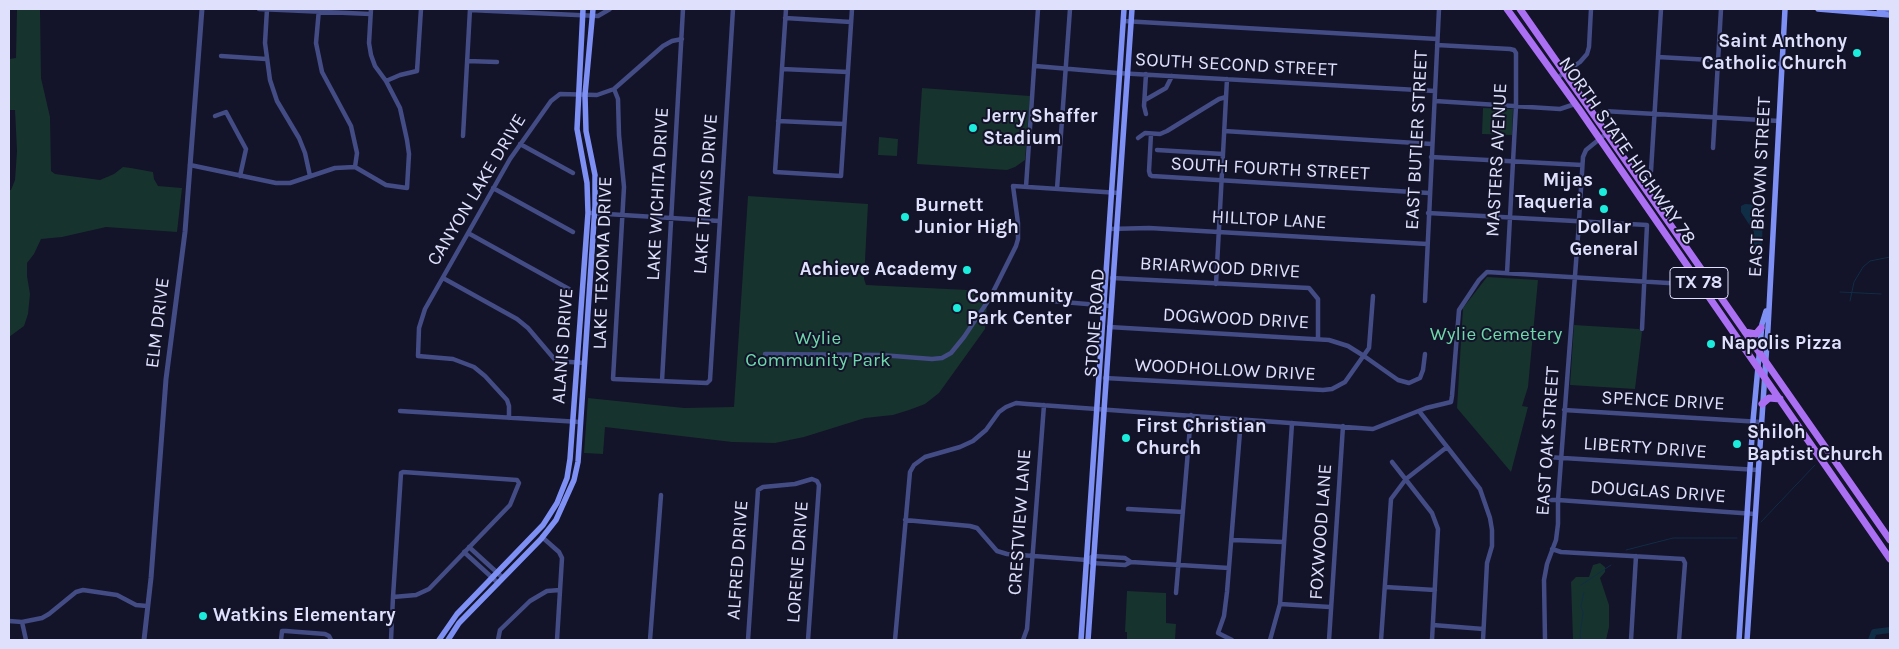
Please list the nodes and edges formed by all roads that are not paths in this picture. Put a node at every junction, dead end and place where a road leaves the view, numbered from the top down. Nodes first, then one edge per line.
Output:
1 (202, 9) edge
2 (259, 9) edge
3 (267, 9) edge
4 (421, 9) edge
5 (593, 9) edge
6 (610, 9) edge
7 (683, 9) edge
8 (733, 9) edge
9 (786, 9) edge
10 (852, 9) edge
11 (1038, 9) edge
12 (1070, 9) edge
13 (1124, 9) edge
14 (1132, 9) edge
15 (1439, 9) edge
16 (1506, 9) edge
17 (1520, 9) edge
18 (1591, 9) edge
19 (1660, 9) edge
20 (1721, 9) edge
21 (1785, 9) edge
22 (1818, 9) edge
23 (1879, 9) edge
24 (1890, 9) edge
25 (319, 10) edge
26 (470, 10) edge
27 (370, 12) edge
28 (582, 12) edge
29 (1890, 15) edge
30 (592, 16) junction
31 (785, 18) junction
32 (1123, 21) junction
33 (1131, 21) junction
34 (851, 22) junction
35 (682, 39) junction
36 (1437, 42) junction
37 (221, 56) dead end
38 (1658, 57) junction
39 (266, 59) junction
40 (1718, 61) junction
41 (467, 62) junction
42 (496, 62) dead end
43 (1782, 64) junction
44 (1034, 66) junction
45 (782, 69) junction
46 (1065, 69) junction
47 (848, 72) junction
48 (1120, 73) junction
49 (1127, 73) junction
50 (1564, 73) junction
51 (1146, 74) junction
52 (1172, 76) junction
53 (1556, 78) junction
54 (1227, 79) junction
55 (386, 81) junction
56 (614, 89) junction
57 (1435, 91) junction
58 (578, 95) junction
59 (586, 95) junction
60 (1226, 98) junction
61 (1145, 100) junction
62 (1435, 101) junction
63 (1575, 104) junction
64 (1516, 106) junction
65 (1603, 111) dead end
66 (1146, 114) dead end
67 (1655, 114) junction
68 (215, 116) dead end
69 (1715, 117) junction
70 (778, 121) junction
71 (1778, 121) junction
72 (844, 124) junction
73 (1224, 131) junction
74 (1607, 133) junction
75 (1150, 134) junction
76 (463, 136) dead end
77 (1138, 138) dead end
78 (1599, 140) junction
79 (520, 144) junction
80 (1432, 144) junction
81 (1713, 148) dead end
82 (1157, 150) dead end
83 (1223, 154) junction
84 (1431, 157) junction
85 (1512, 162) junction
86 (190, 165) junction
87 (1582, 165) junction
88 (355, 166) junction
89 (573, 173) dead end
90 (240, 176) junction
91 (310, 176) junction
92 (1221, 180) junction
93 (1641, 181) junction
94 (1026, 187) junction
95 (493, 188) junction
96 (1057, 189) junction
97 (1112, 193) junction
98 (1119, 193) junction
99 (1429, 193) junction
100 (591, 213) junction
101 (623, 214) junction
102 (1428, 214) junction
103 (672, 218) junction
104 (1509, 218) junction
105 (719, 221) junction
106 (1579, 221) junction
107 (1109, 229) junction
108 (1117, 229) junction
109 (573, 232) dead end
110 (1219, 232) junction
111 (468, 233) junction
112 (1427, 244) junction
113 (1691, 272) junction
114 (1507, 273) junction
115 (1575, 277) junction
116 (443, 278) junction
117 (1106, 278) junction
118 (1113, 278) junction
119 (1644, 281) junction
120 (1216, 284) junction
121 (1681, 284) junction
122 (1700, 285) junction
123 (569, 289) dead end
124 (991, 296) junction
125 (1373, 296) dead end
126 (1426, 301) dead end
127 (1104, 306) junction
128 (1111, 306) junction
129 (1768, 307) junction
130 (1102, 326) junction
131 (1109, 327) junction
132 (1761, 328) junction
133 (1642, 329) dead end
134 (1745, 332) junction
135 (1318, 338) junction
136 (1759, 352) junction
137 (765, 354) dead end
138 (1425, 354) dead end
139 (1364, 356) junction
140 (1765, 360) junction
141 (578, 363) junction
142 (585, 363) junction
143 (1758, 368) junction
144 (1764, 377) junction
145 (1102, 378) junction
146 (662, 381) junction
147 (1780, 399) junction
148 (1762, 404) junction
149 (1044, 405) junction
150 (1100, 409) junction
151 (1564, 410) junction
152 (400, 411) dead end
153 (1419, 411) junction
154 (1191, 415) junction
155 (509, 418) junction
156 (1241, 418) junction
157 (1753, 421) junction
158 (573, 422) junction
159 (580, 422) junction
160 (1292, 422) junction
161 (1761, 422) junction
162 (1343, 426) junction
163 (1447, 447) junction
164 (1546, 457) dead end
165 (1561, 458) junction
166 (1392, 462) dead end
167 (1750, 470) junction
168 (1758, 470) junction
169 (1406, 479) junction
170 (764, 487) joint
171 (661, 496) dead end
172 (1544, 500) dead end
173 (1558, 500) junction
174 (1128, 509) dead end
175 (1183, 512) junction
176 (1748, 513) junction
177 (1755, 514) junction
178 (905, 520) junction
179 (542, 538) junction
180 (1233, 540) junction
181 (1890, 540) edge
182 (1283, 542) junction
183 (469, 547) junction
184 (1552, 549) junction
185 (464, 552) junction
186 (1032, 556) junction
187 (1093, 556) junction
188 (1636, 556) junction
189 (1890, 559) edge
190 (1090, 562) junction
191 (1132, 562) junction
192 (1179, 565) junction
193 (1229, 568) junction
194 (495, 575) junction
195 (500, 580) junction
196 (1385, 587) junction
197 (560, 590) junction
198 (1436, 590) junction
199 (1176, 593) dead end
200 (393, 597) junction
201 (1280, 604) junction
202 (147, 606) junction
203 (1330, 607) junction
204 (1741, 618) junction
205 (1748, 618) junction
206 (9, 621) edge
207 (22, 622) junction
208 (1433, 625) junction
209 (1085, 628) junction
210 (1483, 629) junction
211 (330, 638) edge
212 (26, 640) edge
213 (144, 640) edge
214 (281, 640) edge
215 (391, 640) edge
216 (439, 640) edge
217 (448, 640) edge
218 (498, 640) edge
219 (557, 640) edge
220 (650, 640) edge
221 (748, 640) edge
222 (808, 640) edge
223 (895, 640) edge
224 (1022, 640) edge
225 (1081, 640) edge
226 (1088, 640) edge
227 (1232, 640) edge
228 (1270, 640) edge
229 (1329, 640) edge
230 (1381, 640) edge
231 (1432, 640) edge
232 (1483, 640) edge
233 (1545, 640) edge
234 (1631, 640) edge
235 (1679, 640) edge
236 (1740, 640) edge
237 (1747, 640) edge

1 - 86 street, ELM DRIVE
2 - 3 street
3 - 25 street
3 - 39 street
4 - 55 street
5 - 30 main road, ALANIS DRIVE
6 - 30 street
7 - 35 street, LAKE WICHITA DRIVE
8 - 105 street, LAKE TRAVIS DRIVE
9 - 31 street
10 - 34 street
11 - 44 street
12 - 46 street
13 - 32 main road, STONE ROAD
14 - 33 main road, STONE ROAD
15 - 36 street, EAST BUTLER STREET
16 - 53 main road, NORTH STATE HIGHWAY 78 / TX 78
17 - 50 main road, NORTH STATE HIGHWAY 78 / TX 78
18 - 50 street
19 - 38 street
20 - 40 street
21 - 43 main road, EAST BROWN STREET
22 - 29 main road
23 - 24 main road
25 - 27 street
25 - 88 street
26 - 28 street
26 - 41 street
27 - 55 street
28 - 30 street
28 - 58 main road, ALANIS DRIVE
30 - 59 main road, ALANIS DRIVE
31 - 34 street
31 - 45 street
32 - 33 street
32 - 48 main road, STONE ROAD
33 - 36 street
33 - 49 main road, STONE ROAD
34 - 47 street
35 - 56 street, CANYON LAKE DRIVE
35 - 103 street, LAKE WICHITA DRIVE
36 - 57 street, EAST BUTLER STREET
36 - 64 street, MASTERS AVENUE
37 - 39 street
38 - 40 street
38 - 67 street
39 - 91 street
40 - 43 street
40 - 69 street
41 - 42 street
41 - 76 street
43 - 71 main road, EAST BROWN STREET
44 - 46 street, SOUTH SECOND STREET
44 - 94 street
45 - 47 street
45 - 70 street
46 - 48 street, SOUTH SECOND STREET
46 - 96 street
47 - 72 street
48 - 49 street, SOUTH SECOND STREET
48 - 97 main road, STONE ROAD
49 - 51 street, SOUTH SECOND STREET
49 - 98 main road, STONE ROAD
50 - 53 street
50 - 74 main road, NORTH STATE HIGHWAY 78 / TX 78
51 - 52 street, SOUTH SECOND STREET
51 - 61 street
52 - 54 street, SOUTH SECOND STREET
52 - 61 street
53 - 63 main road, NORTH STATE HIGHWAY 78 / TX 78
54 - 57 street, SOUTH SECOND STREET
54 - 60 street
55 - 88 street
56 - 59 street, CANYON LAKE DRIVE
56 - 101 street, LAKE TEXOMA DRIVE
57 - 62 street, EAST BUTLER STREET
58 - 59 street, CANYON LAKE DRIVE
58 - 79 street, CANYON LAKE DRIVE
58 - 100 main road, ALANIS DRIVE
59 - 100 main road, ALANIS DRIVE
60 - 73 street
60 - 75 street
61 - 66 street
62 - 64 street
62 - 80 street, EAST BUTLER STREET
63 - 64 street
63 - 78 main road, NORTH STATE HIGHWAY 78 / TX 78
64 - 85 street, MASTERS AVENUE
65 - 67 street
67 - 69 street
67 - 93 street
68 - 90 street
69 - 71 street
69 - 81 street
70 - 72 street
70 - 72 street
71 - 129 main road, EAST BROWN STREET
73 - 80 street
73 - 83 street
74 - 78 street, EAST OAK STREET
74 - 93 main road, NORTH STATE HIGHWAY 78 / TX 78
75 - 77 street
75 - 92 street, SOUTH FOURTH STREET
78 - 87 street, EAST OAK STREET
78 - 113 main road, NORTH STATE HIGHWAY 78 / TX 78
79 - 89 street
79 - 95 street, CANYON LAKE DRIVE
80 - 84 street, EAST BUTLER STREET
82 - 83 street
83 - 92 street
84 - 85 street
84 - 99 street, EAST BUTLER STREET
85 - 87 street
85 - 104 street, MASTERS AVENUE
86 - 90 street
86 - 202 street, ELM DRIVE
87 - 106 street, EAST OAK STREET
88 - 91 street
90 - 91 street
92 - 99 street, SOUTH FOURTH STREET
92 - 110 street
93 - 134 main road, NORTH STATE HIGHWAY 78 / TX 78
94 - 96 street
94 - 124 street
95 - 109 street
95 - 111 street, CANYON LAKE DRIVE
96 - 97 street
97 - 98 street
97 - 107 main road, STONE ROAD
98 - 108 main road, STONE ROAD
99 - 102 street, EAST BUTLER STREET
100 - 101 street
100 - 141 main road, ALANIS DRIVE
100 - 142 main road, ALANIS DRIVE
101 - 103 street
101 - 146 street, LAKE TEXOMA DRIVE
102 - 104 street
102 - 112 street, EAST BUTLER STREET
103 - 105 street
103 - 146 street, LAKE WICHITA DRIVE
104 - 106 street
104 - 114 street, MASTERS AVENUE
105 - 146 street, LAKE TRAVIS DRIVE
106 - 115 street, EAST OAK STREET
106 - 119 street
107 - 108 street, HILLTOP LANE
107 - 117 main road, STONE ROAD
108 - 110 street, HILLTOP LANE
108 - 118 main road, STONE ROAD
110 - 112 street, HILLTOP LANE
110 - 120 street
111 - 116 street, CANYON LAKE DRIVE
111 - 123 street
112 - 126 street, EAST BUTLER STREET
113 - 121 main road
113 - 122 main road, NORTH STATE HIGHWAY 78 / TX 78
114 - 115 street
114 - 153 street
115 - 119 street
115 - 151 street, EAST OAK STREET
116 - 141 street
116 - 155 street, CANYON LAKE DRIVE
117 - 118 street, BRIARWOOD DRIVE
117 - 127 main road, STONE ROAD
118 - 120 street, BRIARWOOD DRIVE
118 - 128 main road, STONE ROAD
119 - 121 street
119 - 133 street
120 - 135 street, BRIARWOOD DRIVE
121 - 122 street
122 - 143 main road, NORTH STATE HIGHWAY 78 / TX 78
124 - 127 street
124 - 137 street
125 - 139 street
127 - 128 street
127 - 130 main road, STONE ROAD
128 - 131 main road, STONE ROAD
129 - 132 main road, EAST BROWN STREET
129 - 140 main road, EAST BROWN STREET
130 - 131 street, DOGWOOD DRIVE
130 - 145 main road, STONE ROAD
131 - 135 street, DOGWOOD DRIVE
131 - 145 main road, STONE ROAD
132 - 134 main road
132 - 136 main road, EAST BROWN STREET
134 - 136 main road, NORTH STATE HIGHWAY 78 / TX 78
135 - 139 street, DOGWOOD DRIVE
136 - 140 main road, NORTH STATE HIGHWAY 78 / TX 78
136 - 143 main road, EAST BROWN STREET
138 - 139 street, DOGWOOD DRIVE
139 - 145 street, WOODHOLLOW DRIVE
140 - 144 main road, EAST BROWN STREET
140 - 181 main road, NORTH STATE HIGHWAY 78 / TX 78
141 - 142 street
141 - 158 main road, ALANIS DRIVE
142 - 159 main road, ALANIS DRIVE
143 - 144 main road, NORTH STATE HIGHWAY 78 / TX 78
143 - 157 main road, EAST BROWN STREET
144 - 147 main road, NORTH STATE HIGHWAY 78 / TX 78
144 - 148 main road, EAST BROWN STREET
145 - 150 main road, STONE ROAD
147 - 148 main road
147 - 189 main road, NORTH STATE HIGHWAY 78 / TX 78
148 - 161 main road, EAST BROWN STREET
149 - 150 street
149 - 178 street
149 - 186 street, CRESTVIEW LANE
150 - 154 street
150 - 187 main road, STONE ROAD
150 - 190 main road, STONE ROAD
151 - 157 street, SPENCE DRIVE
151 - 165 street, EAST OAK STREET
152 - 155 street
153 - 162 street
153 - 163 street
154 - 156 street
154 - 175 street
155 - 158 street
156 - 160 street
156 - 180 street
157 - 161 street, SPENCE DRIVE
157 - 167 main road, EAST BROWN STREET
158 - 159 street
158 - 194 main road, ALANIS DRIVE
159 - 179 main road, ALANIS DRIVE
160 - 162 street
160 - 182 street
161 - 168 main road, EAST BROWN STREET
162 - 203 street, FOXWOOD LANE
163 - 169 street
163 - 210 street
164 - 165 street, LIBERTY DRIVE
165 - 167 street, LIBERTY DRIVE
165 - 173 street, EAST OAK STREET
166 - 169 street
167 - 168 street, LIBERTY DRIVE
167 - 176 main road, EAST BROWN STREET
168 - 177 main road, EAST BROWN STREET
169 - 196 street
169 - 198 street
170 - 221 street, ALFRED DRIVE
170 - 222 street, LORENE DRIVE
171 - 220 street
172 - 173 street, DOUGLAS DRIVE
173 - 176 street, DOUGLAS DRIVE
173 - 184 street, EAST OAK STREET
174 - 175 street
175 - 192 street
176 - 177 street, DOUGLAS DRIVE
176 - 204 main road, EAST BROWN STREET
177 - 205 main road, EAST BROWN STREET
178 - 186 street
178 - 223 street
179 - 195 main road, ALANIS DRIVE
179 - 197 street
180 - 182 street
180 - 193 street
182 - 201 street
183 - 185 street
183 - 194 street
183 - 200 street
184 - 188 street
184 - 233 street, EAST OAK STREET
185 - 194 street
185 - 200 street
186 - 190 street
186 - 224 street, CRESTVIEW LANE
187 - 190 main road, STONE ROAD
187 - 191 street
188 - 234 street
188 - 235 street
190 - 191 street
190 - 209 main road, STONE ROAD
191 - 192 street
192 - 193 street
192 - 199 street
193 - 227 street
194 - 195 street
194 - 216 main road, ALANIS DRIVE
195 - 217 main road, ALANIS DRIVE
196 - 198 street
196 - 230 street
197 - 218 street
197 - 219 street
198 - 208 street
200 - 215 street
201 - 203 street
201 - 228 street
202 - 207 street
202 - 213 street, ELM DRIVE
203 - 229 street, FOXWOOD LANE
204 - 205 main road
204 - 236 main road, EAST BROWN STREET
205 - 237 main road, EAST BROWN STREET
206 - 207 street
207 - 212 street
208 - 210 street
208 - 231 street
209 - 225 main road, STONE ROAD
209 - 226 main road, STONE ROAD
210 - 232 street
211 - 214 street

